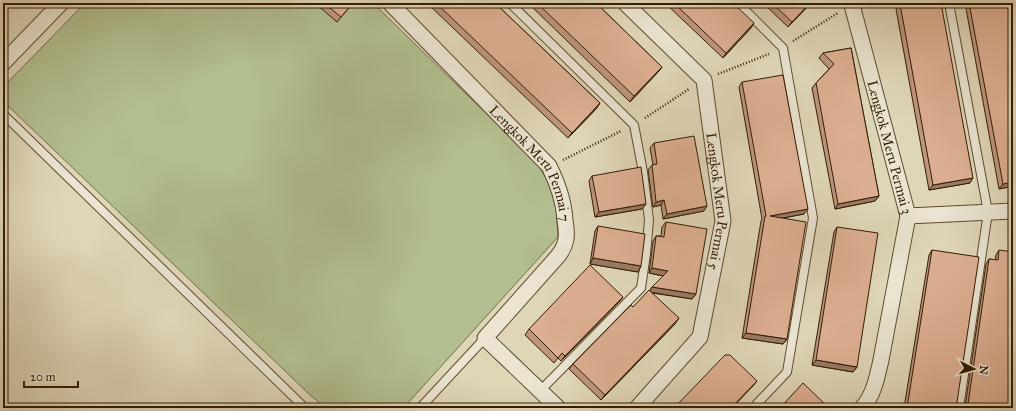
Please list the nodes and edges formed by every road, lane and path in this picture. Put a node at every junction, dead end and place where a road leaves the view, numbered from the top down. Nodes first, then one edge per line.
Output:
1 (61, 3) edge
2 (390, 3) edge
3 (510, 3) edge
4 (625, 3) edge
5 (738, 3) edge
6 (850, 3) edge
7 (949, 3) edge
8 (3, 63) edge
9 (3, 114) edge
10 (1013, 211) edge
11 (988, 212) junction
12 (908, 216) junction
13 (485, 338) junction
14 (540, 391) junction
15 (305, 408) edge
16 (420, 408) edge
17 (558, 408) edge
18 (637, 408) edge
19 (753, 408) edge
20 (862, 408) edge
21 (959, 408) edge

1 - 8 street
2 - 13 street, Lengkok Meru Permai 7
3 - 14 lane
4 - 18 street, Lengkok Meru Permai 5
5 - 19 lane
6 - 12 street, Lengkok Meru Permai 3
7 - 11 lane
9 - 15 lane
10 - 11 street
11 - 12 street
11 - 21 lane
12 - 20 street, Lengkok Meru Permai 3
13 - 14 street
13 - 16 lane
14 - 17 street

